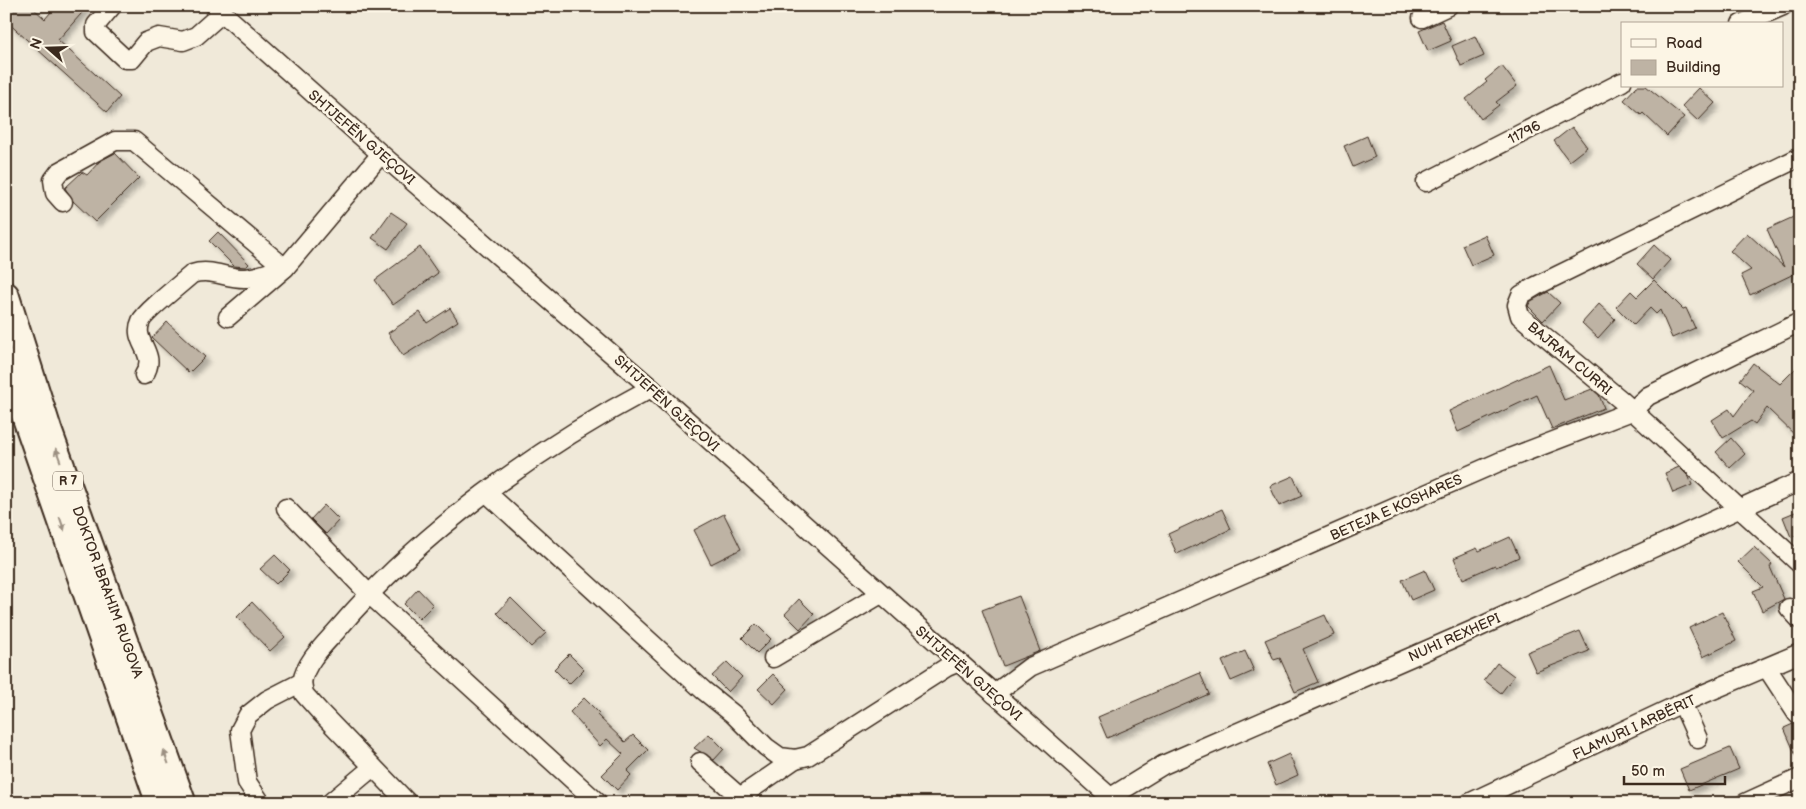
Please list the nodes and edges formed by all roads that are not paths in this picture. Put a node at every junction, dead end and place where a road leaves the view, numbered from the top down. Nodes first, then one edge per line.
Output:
1 (112, 6) edge
2 (1448, 6) edge
3 (1783, 6) edge
4 (218, 9) edge
5 (1422, 18) dead end
6 (1746, 22) edge
7 (1621, 83) edge
8 (381, 154) junction
9 (1800, 157) edge
10 (1426, 182) dead end
11 (63, 202) dead end
12 (285, 268) junction
13 (6, 295) edge
14 (228, 318) dead end
15 (1800, 322) edge
16 (6, 362) edge
17 (144, 375) dead end
18 (651, 388) junction
19 (1632, 411) junction
20 (1800, 481) edge
21 (487, 493) junction
22 (286, 508) dead end
23 (1740, 510) junction
24 (1800, 564) edge
25 (368, 593) junction
26 (881, 594) junction
27 (1800, 653) edge
28 (773, 658) dead end
29 (959, 662) junction
30 (1766, 668) junction
31 (302, 682) junction
32 (994, 694) junction
33 (1682, 703) junction
34 (1797, 714) dead end
35 (1698, 739) dead end
36 (795, 760) junction
37 (700, 762) dead end
38 (373, 767) junction
39 (1800, 778) edge
40 (744, 800) edge
41 (1114, 800) edge
42 (159, 803) edge
43 (183, 803) edge
44 (261, 803) edge
45 (330, 803) edge
46 (408, 803) edge
47 (598, 803) edge
48 (1469, 803) edge
49 (1745, 803) edge

1 - 4 street
2 - 5 street
3 - 6 street
4 - 8 street, SHTJEFËN GJEÇOVI
7 - 10 street, 11796
8 - 12 street
8 - 18 street, SHTJEFËN GJEÇOVI
9 - 19 street, BAJRAM CURRI
11 - 12 street
12 - 14 street
12 - 17 street
43 -> 13 highway, DOKTOR IBRAHIM RUGOVA / R 7
15 - 19 street, BETEJA E KOSHARES
16 -> 42 highway, DOKTOR IBRAHIM RUGOVA / R 7
18 - 21 street
18 - 26 street, SHTJEFËN GJEÇOVI
19 - 23 street, BAJRAM CURRI
19 - 32 street, BETEJA E KOSHARES
20 - 23 street, NUHI REXHEPI
21 - 25 street
21 - 36 street
22 - 25 street
23 - 24 street, BAJRAM CURRI
23 - 41 street, NUHI REXHEPI
25 - 31 street
25 - 47 street
26 - 28 street
26 - 29 street, SHTJEFËN GJEÇOVI
27 - 30 street, FLAMURI I ARBËRIT
29 - 32 street, SHTJEFËN GJEÇOVI
29 - 36 street
30 - 33 street, FLAMURI I ARBËRIT
30 - 34 street
31 - 38 street
31 - 44 street
32 - 41 street, SHTJEFËN GJEÇOVI
33 - 35 street
33 - 48 street, FLAMURI I ARBËRIT
36 - 40 street
37 - 40 street
38 - 45 street
38 - 46 street
39 - 49 street

